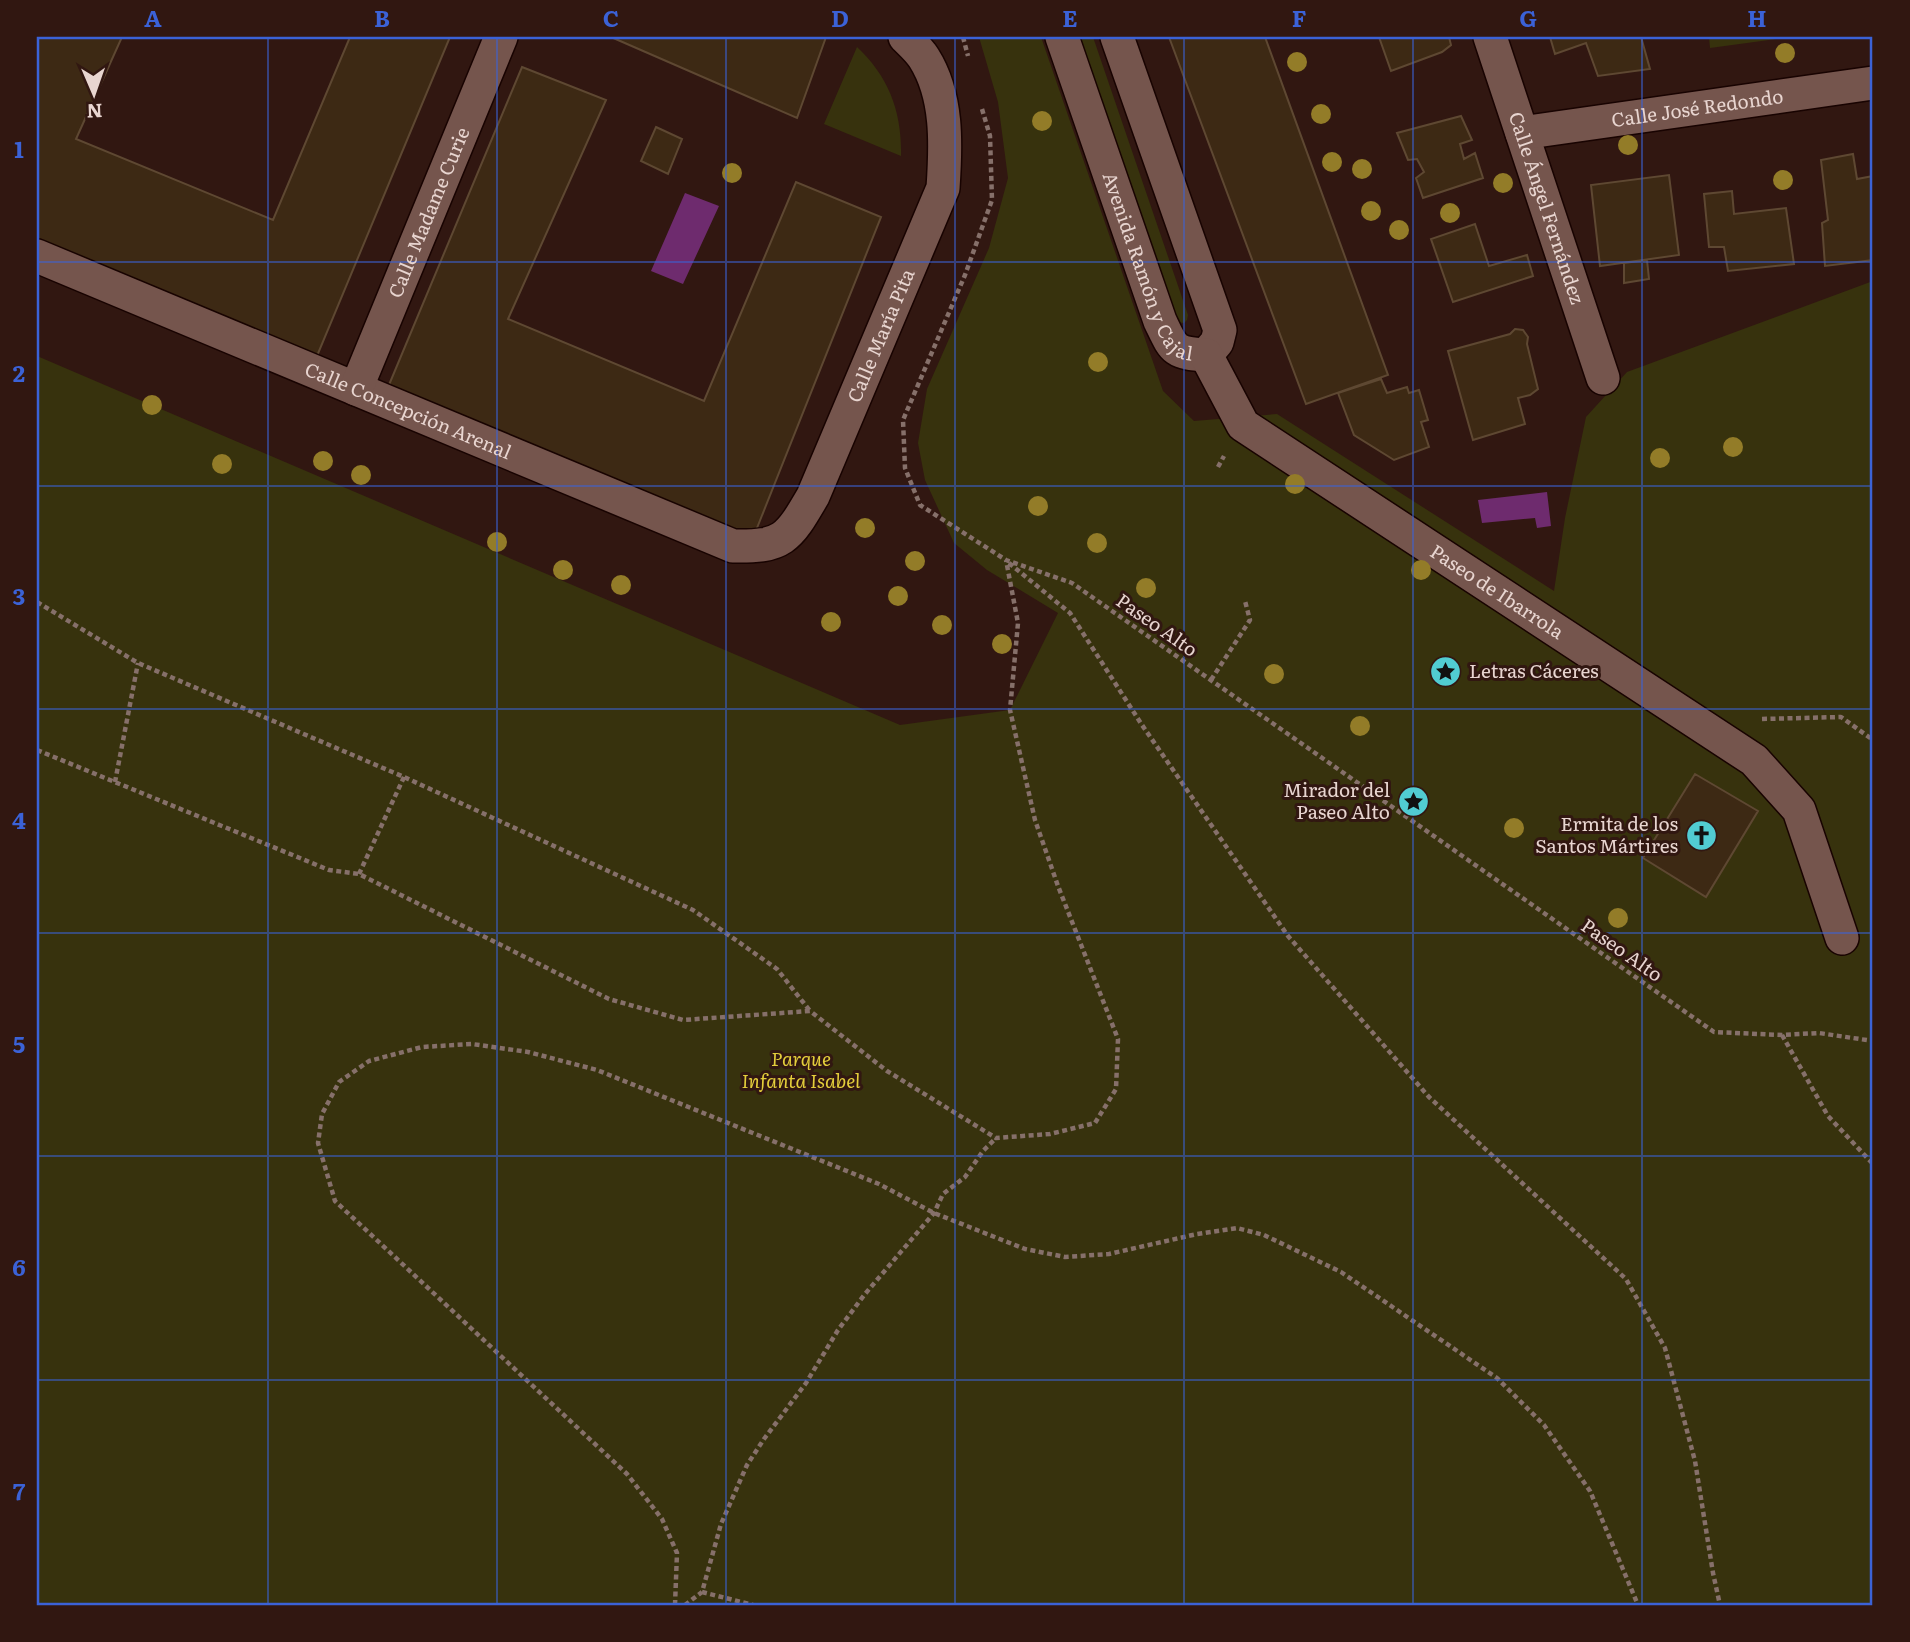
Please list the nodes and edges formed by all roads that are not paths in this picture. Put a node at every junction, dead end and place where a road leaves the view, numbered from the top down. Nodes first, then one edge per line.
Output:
1 (501, 37) edge
2 (905, 37) edge
3 (1062, 37) edge
4 (1117, 37) edge
5 (1490, 37) edge
6 (1873, 83) edge
7 (1522, 132) junction
8 (37, 256) edge
9 (1206, 355) junction
10 (1604, 378) dead end
11 (356, 389) junction
12 (782, 539) joint
13 (1842, 938) dead end

1 - 11 street, Calle Madame Curie
2 - 12 street, Calle María Pita
3 - 9 street, Avenida Ramón y Cajal
4 - 9 street, Avenida Ramón y Cajal
5 - 7 street, Calle Ángel Fernández
6 - 7 street, Calle José Redondo
7 - 10 street, Calle Ángel Fernández
8 - 11 street, Calle Concepción Arenal
9 - 13 street, Paseo de Ibarrola
11 - 12 street, Calle Concepción Arenal

